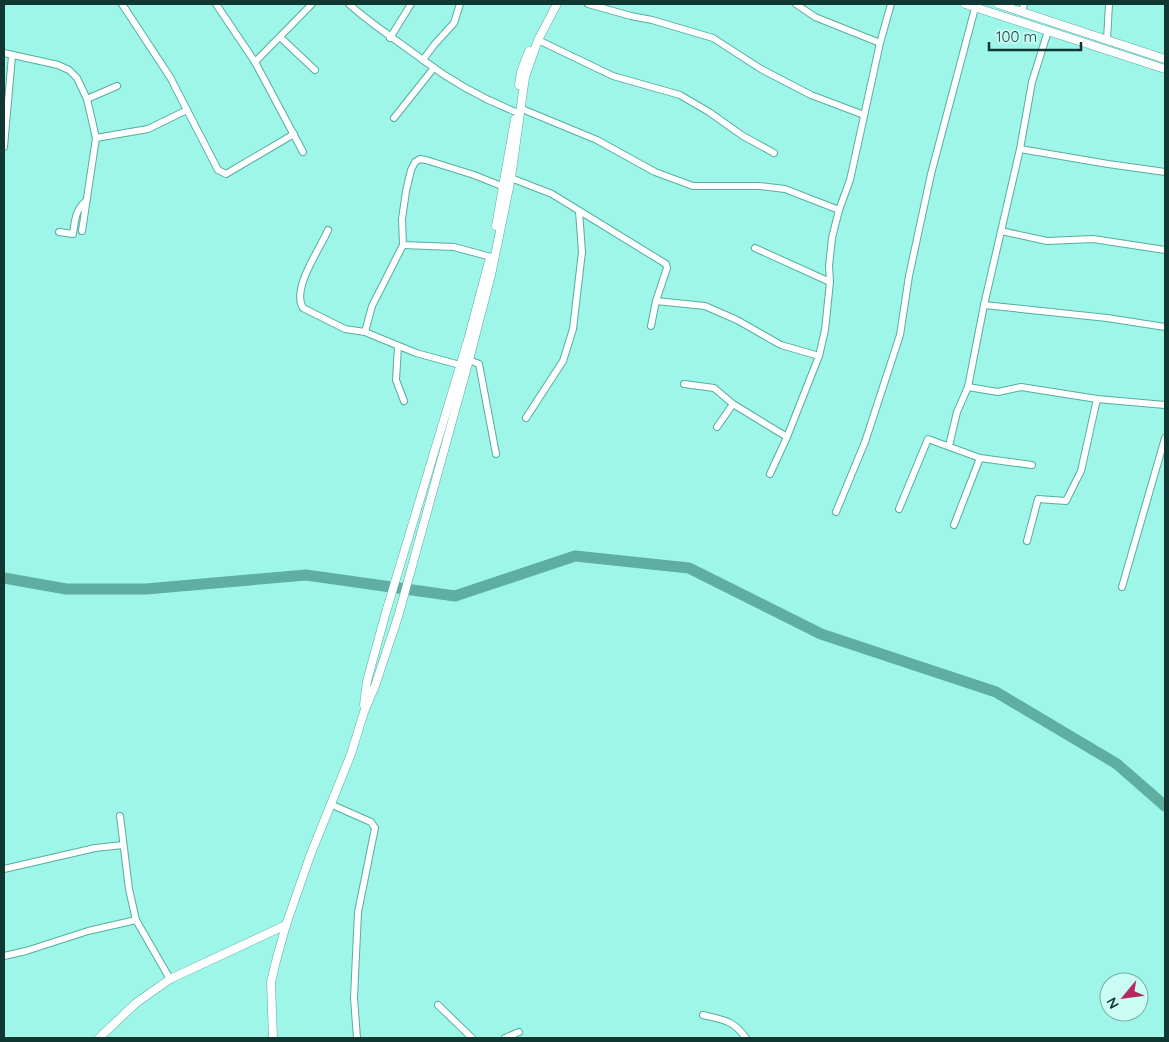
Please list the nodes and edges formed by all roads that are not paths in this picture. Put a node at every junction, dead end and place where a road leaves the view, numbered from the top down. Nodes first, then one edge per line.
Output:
1 (122, 4) edge
2 (216, 4) edge
3 (312, 4) edge
4 (349, 4) edge
5 (411, 4) edge
6 (460, 4) edge
7 (552, 4) edge
8 (557, 4) edge
9 (588, 4) edge
10 (796, 4) edge
11 (891, 4) edge
12 (965, 4) edge
13 (998, 4) edge
14 (1108, 4) edge
15 (975, 8) junction
16 (1023, 8) edge
17 (1048, 31) junction
18 (280, 37) junction
19 (390, 38) junction
20 (538, 40) junction
21 (1107, 40) junction
22 (880, 43) junction
23 (4, 53) edge
24 (12, 56) junction
25 (1165, 59) edge
26 (423, 60) junction
27 (255, 62) junction
28 (432, 69) junction
29 (1165, 69) edge
30 (315, 70) dead end
31 (117, 86) dead end
32 (87, 99) junction
33 (187, 110) junction
34 (519, 111) junction
35 (864, 115) junction
36 (394, 118) dead end
37 (294, 134) junction
38 (96, 138) junction
39 (4, 147) edge
40 (1020, 149) junction
41 (303, 152) dead end
42 (774, 153) dead end
43 (1165, 172) edge
44 (512, 178) junction
45 (504, 187) junction
46 (86, 201) junction
47 (840, 210) junction
48 (579, 211) junction
49 (328, 230) dead end
50 (82, 231) dead end
51 (1001, 231) junction
52 (59, 232) dead end
53 (402, 245) junction
54 (755, 248) dead end
55 (1165, 250) edge
56 (491, 257) junction
57 (830, 282) junction
58 (656, 301) junction
59 (984, 305) junction
60 (651, 326) dead end
61 (1165, 327) edge
62 (365, 332) junction
63 (398, 346) junction
64 (819, 356) junction
65 (469, 360) junction
66 (460, 365) junction
67 (684, 384) dead end
68 (968, 387) junction
69 (1096, 398) junction
70 (404, 401) dead end
71 (733, 404) junction
72 (1165, 405) edge
73 (526, 418) dead end
74 (716, 427) dead end
75 (787, 437) junction
76 (1165, 438) edge
77 (949, 446) junction
78 (496, 454) dead end
79 (980, 458) junction
80 (1032, 466) dead end
81 (770, 474) dead end
82 (899, 509) dead end
83 (836, 512) dead end
84 (954, 525) dead end
85 (1027, 541) dead end
86 (1122, 587) dead end
87 (364, 712) junction
88 (330, 804) junction
89 (120, 816) dead end
90 (122, 846) junction
91 (4, 869) edge
92 (136, 920) junction
93 (286, 925) junction
94 (4, 956) edge
95 (170, 979) junction
96 (438, 1005) dead end
97 (703, 1016) dead end
98 (519, 1032) dead end
99 (99, 1038) edge
100 (273, 1038) edge
101 (356, 1038) edge
102 (472, 1038) edge
103 (506, 1038) edge
104 (746, 1038) edge

1 - 33 street
2 - 27 street
3 - 18 street
4 - 19 street
5 - 19 street
6 - 26 street
7 - 34 street
8 - 20 street
9 - 35 street
10 - 22 street
11 - 22 street
12 - 15 street
13 - 16 street
14 - 21 street
15 - 17 street
15 - 83 street
16 - 21 street
17 - 29 street
17 - 40 street
18 - 27 street
18 - 30 street
19 - 26 street
20 - 34 street
20 - 42 street
21 - 25 street
22 - 35 street
23 - 24 street
24 - 32 street
24 - 39 street
26 - 28 street
27 - 37 street
28 - 34 street
28 - 36 street
31 - 32 street
32 - 38 street
33 - 37 street
33 - 38 street
34 - 44 street
34 - 45 street
34 - 47 street
35 - 47 street
37 - 41 street
38 - 46 street
40 - 43 street
40 - 51 street
44 - 48 street
44 - 65 street
45 - 53 street
45 - 56 street
46 - 50 street
46 - 52 street
47 - 57 street
48 - 58 street
48 - 73 street
49 - 62 street
51 - 55 street
51 - 59 street
53 - 56 street
53 - 62 street
54 - 57 street
56 - 66 street
57 - 64 street
58 - 60 street
58 - 64 street
59 - 61 street
59 - 68 street
62 - 63 street
63 - 66 street
63 - 70 street
64 - 75 street
65 - 78 street
65 - 87 street
66 - 87 street
67 - 71 street
68 - 69 street
68 - 77 street
69 - 72 street
69 - 85 street
71 - 74 street
71 - 75 street
75 - 81 street
76 - 86 street
77 - 79 street
77 - 82 street
79 - 80 street
79 - 84 street
87 - 88 street
88 - 93 street
88 - 101 street
89 - 90 street
90 - 91 street
90 - 92 street
92 - 94 street
92 - 95 street
93 - 95 street
93 - 100 street
95 - 99 street
96 - 102 street
97 - 104 street
98 - 103 street

